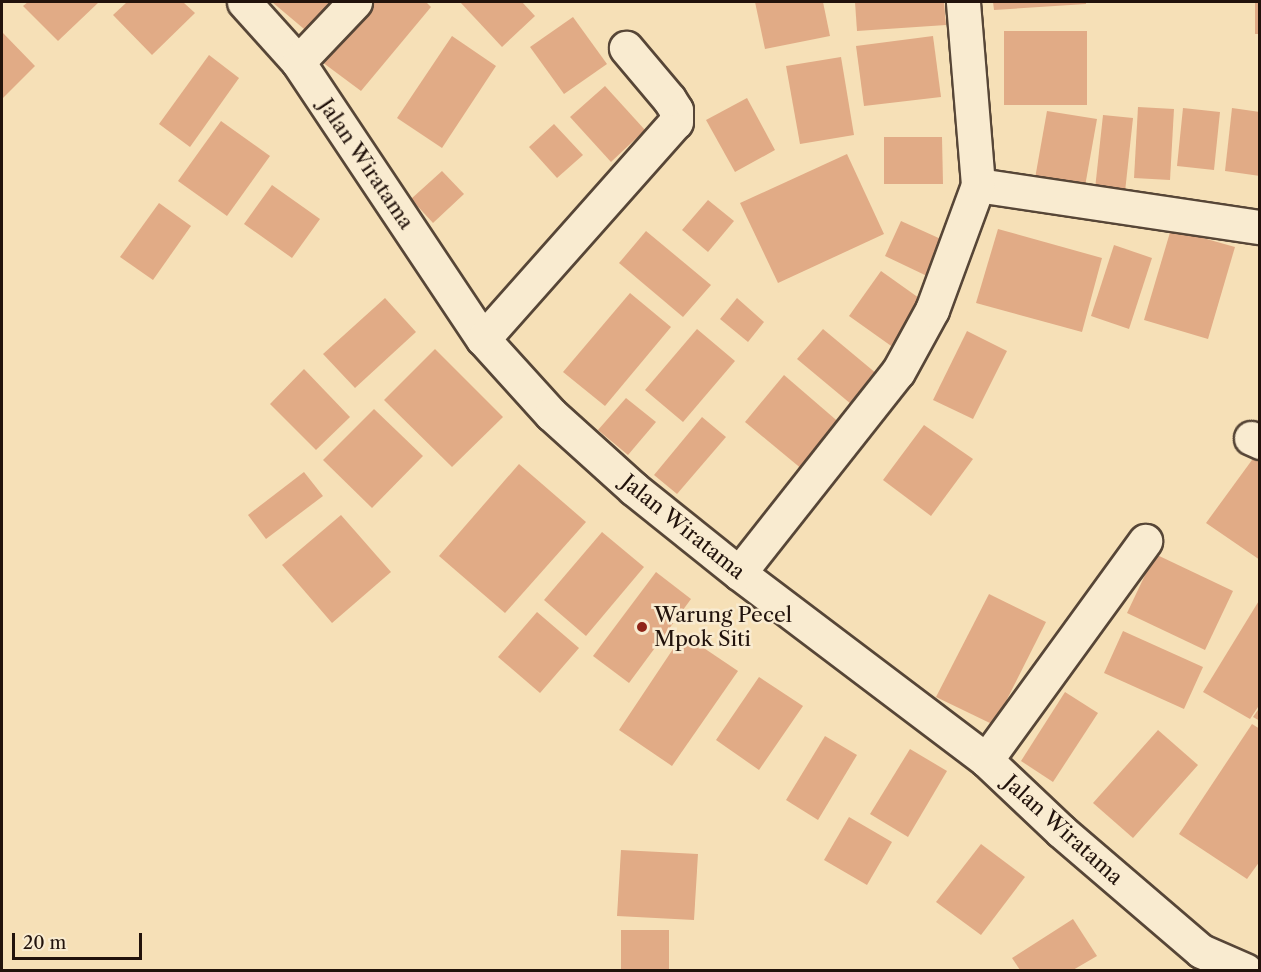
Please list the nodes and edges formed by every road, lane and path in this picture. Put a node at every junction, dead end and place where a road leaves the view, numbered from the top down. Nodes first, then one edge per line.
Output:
1 (244, 2) edge
2 (355, 2) edge
3 (963, 2) edge
4 (627, 48) dead end
5 (298, 62) junction
6 (978, 185) junction
7 (1260, 227) edge
8 (483, 339) junction
9 (1145, 541) dead end
10 (739, 573) junction
11 (986, 760) junction
12 (1197, 961) edge
13 (1245, 970) edge

1 - 5 street, Jalan Wiratama
2 - 5 street
3 - 6 street
4 - 8 street
5 - 8 street, Jalan Wiratama
6 - 7 street
6 - 10 street
8 - 10 street, Jalan Wiratama
9 - 11 street
10 - 11 street, Jalan Wiratama
11 - 12 street, Jalan Wiratama
12 - 13 street, Jalan Wiratama

